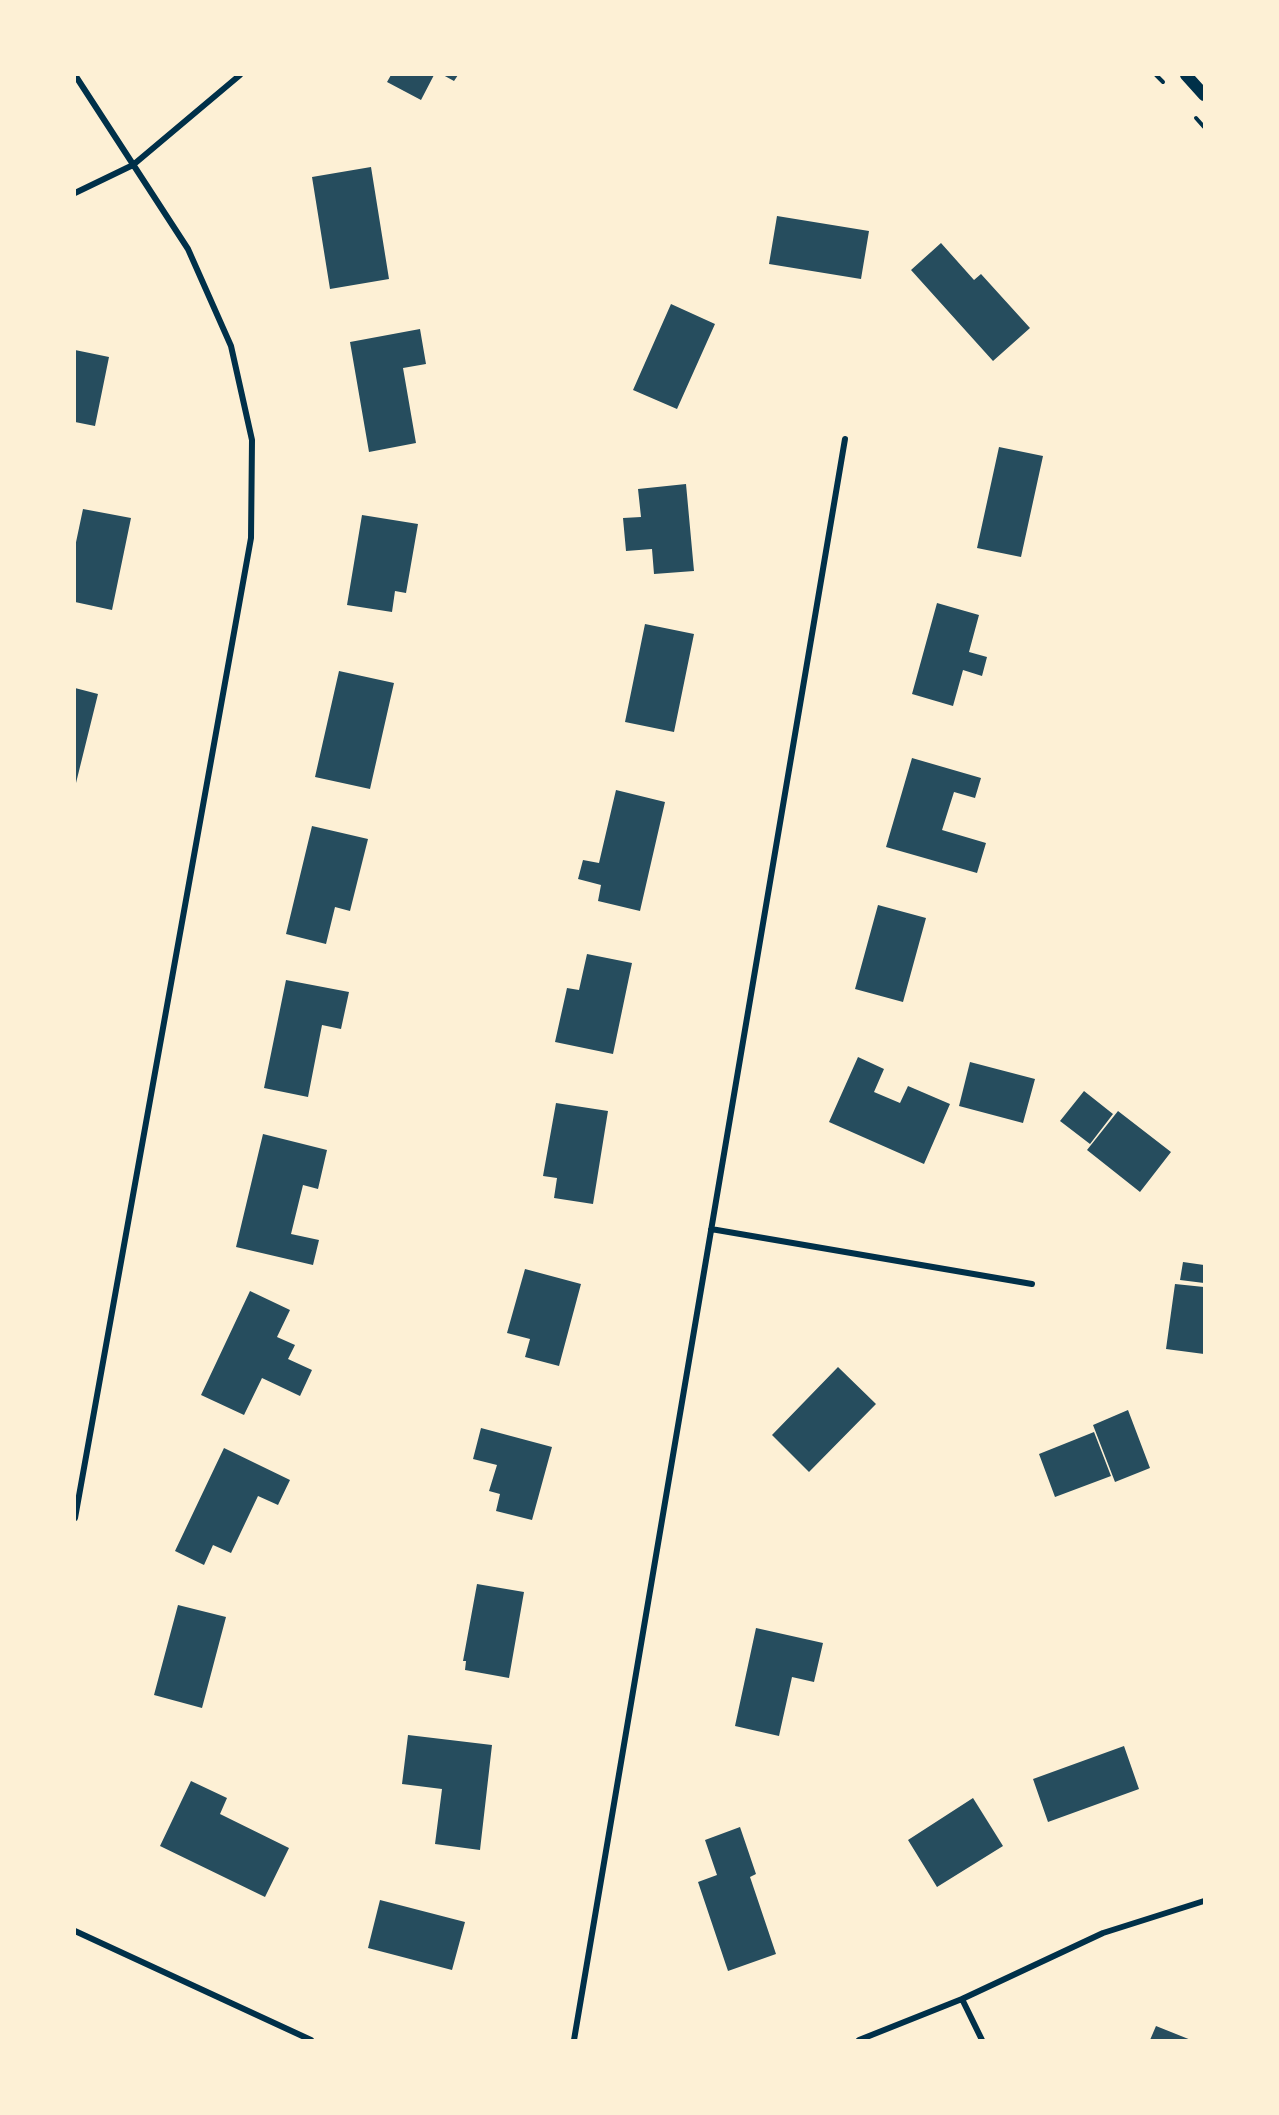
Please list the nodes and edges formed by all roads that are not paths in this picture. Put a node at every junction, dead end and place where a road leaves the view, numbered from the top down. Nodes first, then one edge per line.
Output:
1 (75, 75) edge
2 (240, 75) edge
3 (1186, 75) edge
4 (1204, 94) edge
5 (133, 165) junction
6 (75, 193) edge
7 (845, 439) dead end
8 (711, 1229) junction
9 (1032, 1284) dead end
10 (75, 1518) edge
11 (1204, 1901) edge
12 (75, 1930) edge
13 (962, 1999) junction
14 (312, 2040) edge
15 (574, 2040) edge
16 (859, 2040) edge
17 (982, 2040) edge

1 - 5 street
2 - 5 street
3 - 4 main road
5 - 6 street
5 - 10 street
7 - 8 street
8 - 9 street
8 - 15 street
11 - 13 street
12 - 14 street
13 - 16 street
13 - 17 street

